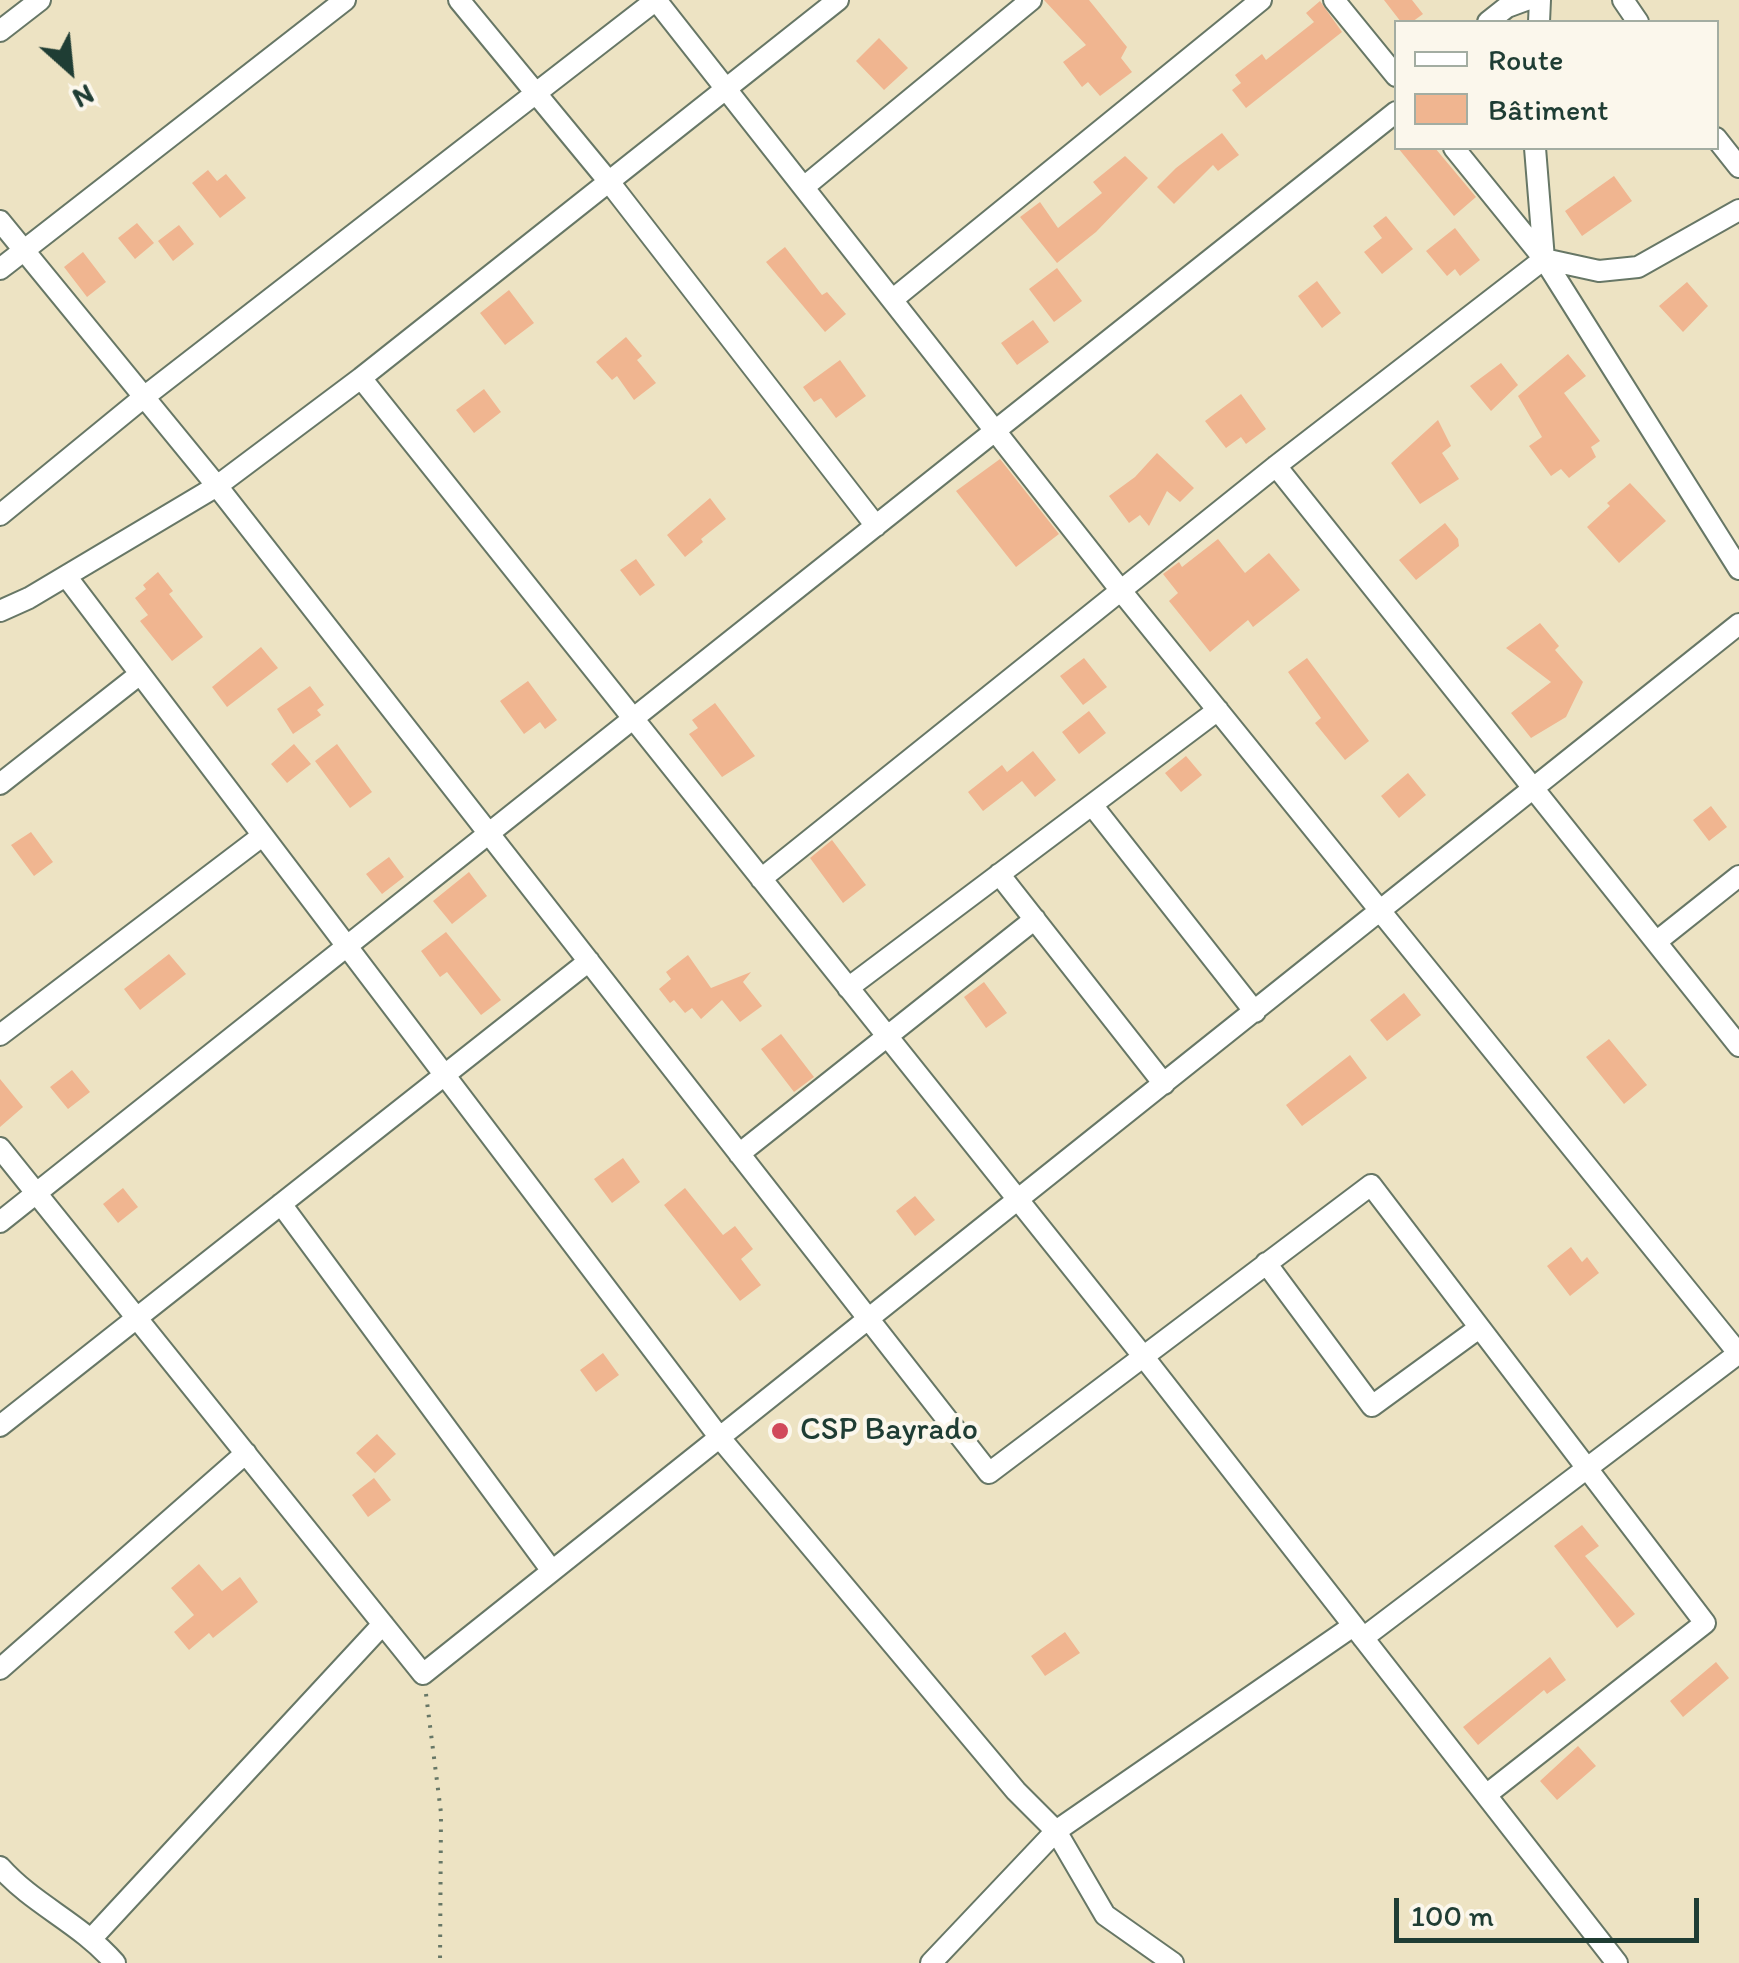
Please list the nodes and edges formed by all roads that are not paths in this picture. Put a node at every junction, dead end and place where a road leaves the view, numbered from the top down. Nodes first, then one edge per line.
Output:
1 (40, 0) edge
2 (345, 0) edge
3 (459, 0) edge
4 (656, 0) edge
5 (838, 0) edge
6 (1031, 0) edge
7 (1261, 0) edge
8 (1334, 0) edge
9 (1526, 0) edge
10 (1491, 20) edge
11 (0, 30) edge
12 (1394, 74) edge
13 (728, 90) junction
14 (536, 93) junction
15 (1394, 114) edge
16 (1719, 142) edge
17 (1456, 150) edge
18 (1536, 150) edge
19 (1739, 168) edge
20 (610, 182) junction
21 (804, 187) junction
22 (1739, 210) edge
23 (0, 221) edge
24 (24, 250) junction
25 (1544, 259) junction
26 (0, 269) edge
27 (892, 300) junction
28 (361, 378) junction
29 (144, 398) junction
30 (995, 431) junction
31 (1276, 466) junction
32 (216, 486) junction
33 (0, 515) edge
34 (876, 526) junction
35 (1739, 569) edge
36 (66, 576) junction
37 (1122, 592) junction
38 (0, 611) edge
39 (1739, 624) edge
40 (140, 674) junction
41 (1218, 710) junction
42 (633, 718) junction
43 (0, 784) edge
44 (1534, 790) junction
45 (1092, 805) junction
46 (488, 834) junction
47 (262, 836) junction
48 (1000, 874) junction
49 (1739, 876) edge
50 (761, 879) junction
51 (1381, 911) junction
52 (1035, 919) junction
53 (1656, 942) junction
54 (348, 946) junction
55 (588, 961) junction
56 (848, 988) junction
57 (1255, 1012) junction
58 (0, 1035) edge
59 (887, 1037) junction
60 (1739, 1046) edge
61 (444, 1075) junction
62 (1164, 1084) junction
63 (0, 1148) edge
64 (739, 1154) junction
65 (36, 1193) junction
66 (1018, 1200) junction
67 (281, 1204) junction
68 (0, 1222) edge
69 (1266, 1264) junction
70 (137, 1318) junction
71 (868, 1319) junction
72 (1480, 1328) junction
73 (1739, 1353) edge
74 (1143, 1356) junction
75 (0, 1426) edge
76 (720, 1438) junction
77 (246, 1453) junction
78 (1587, 1471) junction
79 (552, 1571) junction
80 (384, 1624) junction
81 (1358, 1632) junction
82 (0, 1669) edge
83 (1486, 1796) junction
84 (1056, 1831) junction
85 (0, 1867) edge
86 (92, 1937) junction
87 (115, 1963) edge
88 (932, 1963) edge
89 (1173, 1963) edge
90 (1617, 1963) edge

1 - 11 street
2 - 24 street
3 - 14 street
4 - 13 street
4 - 14 street
5 - 13 street
6 - 21 street
7 - 27 street
8 - 12 street
9 - 10 street
13 - 20 street
13 - 21 street
14 - 20 street
14 - 29 street
15 - 30 street
16 - 19 street
17 - 25 street
18 - 25 street
20 - 28 street
20 - 34 street
21 - 27 street
22 - 25 street
23 - 24 street
24 - 26 street
24 - 29 street
25 - 31 street
25 - 35 street
27 - 30 street
28 - 32 street
28 - 42 street
29 - 32 street
29 - 33 street
30 - 34 street
30 - 37 street
31 - 37 street
31 - 44 street
32 - 36 street
32 - 46 street
34 - 42 street
36 - 38 street
36 - 40 street
37 - 41 street
37 - 50 street
39 - 44 street
40 - 43 street
40 - 47 street
41 - 45 street
41 - 51 street
42 - 46 street
42 - 50 street
44 - 51 street
44 - 53 street
45 - 48 street
45 - 57 street
46 - 54 street
46 - 55 street
47 - 54 street
47 - 58 street
48 - 52 street
48 - 56 street
49 - 53 street
50 - 56 street
51 - 57 street
51 - 73 street
52 - 59 street
52 - 62 street
53 - 60 street
54 - 61 street
54 - 65 street
55 - 61 street
55 - 64 street
56 - 59 street
57 - 62 street
59 - 64 street
59 - 66 street
61 - 67 street
61 - 76 street
62 - 66 street
63 - 65 street
64 - 71 street
65 - 68 street
65 - 70 street
66 - 71 street
66 - 74 street
67 - 70 street
67 - 79 street
69 - 72 street
69 - 72 street
69 - 74 street
70 - 75 street
70 - 77 street
71 - 74 street
71 - 76 street
72 - 78 street
73 - 78 street
74 - 81 street
76 - 79 street
76 - 84 street
77 - 80 street
77 - 82 street
78 - 81 street
78 - 83 street
79 - 80 street
80 - 86 street
81 - 83 street
81 - 84 street
83 - 90 street
84 - 88 street
84 - 89 street
85 - 86 street
86 - 87 street

